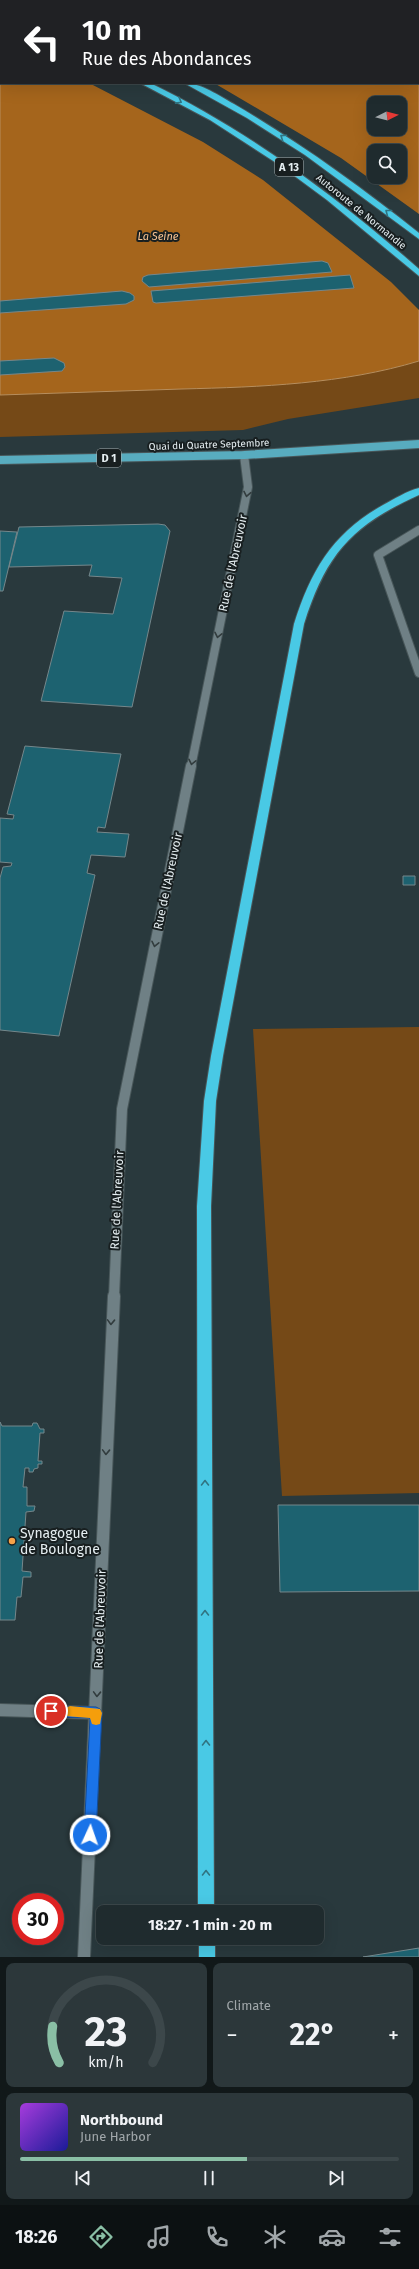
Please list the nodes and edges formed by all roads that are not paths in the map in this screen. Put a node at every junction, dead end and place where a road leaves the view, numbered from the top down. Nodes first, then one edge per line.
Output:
1 (146, 84) edge
2 (190, 84) edge
3 (419, 237) edge
4 (419, 273) edge
5 (419, 444) edge
6 (244, 455) junction
7 (0, 460) edge
8 (419, 491) edge
9 (419, 530) edge
10 (419, 673) edge
11 (0, 1710) edge
12 (96, 1713) junction
13 (206, 1905) edge
14 (207, 1945) edge
15 (84, 1957) edge
16 (207, 1957) edge

1 -> 4 highway, Autoroute de Normandie / A 13
3 -> 2 highway, Autoroute de Normandie / A 13
5 - 6 main road, Quai du Quatre Septembre / D 1
6 - 7 main road, Quai du Quatre Septembre / D 1
6 -> 12 street, Rue de l'Abreuvoir
13 -> 8 highway
9 - 10 street
11 - 12 street
12 - 15 street, Rue de l'Abreuvoir
14 - 16 highway

